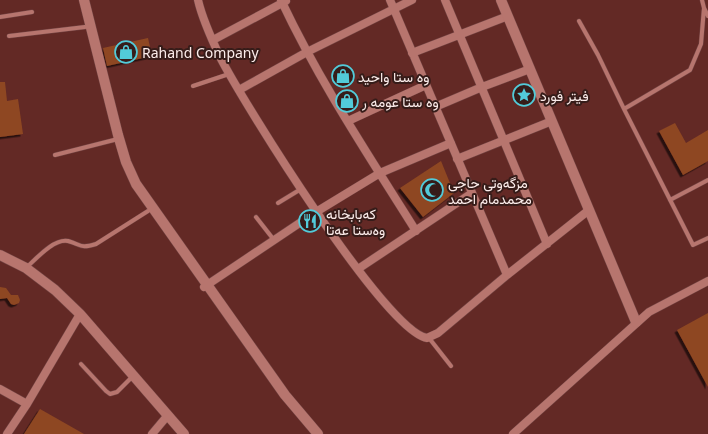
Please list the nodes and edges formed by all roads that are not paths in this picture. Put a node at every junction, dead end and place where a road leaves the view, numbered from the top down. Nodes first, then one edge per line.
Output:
1 (79, 0) edge
2 (84, 0) edge
3 (198, 0) edge
4 (390, 0) edge
5 (412, 0) edge
6 (445, 0) edge
7 (501, 0) edge
8 (702, 0) edge
9 (283, 1) edge
10 (393, 8) junction
11 (704, 8) junction
12 (32, 12) dead end
13 (508, 16) junction
14 (708, 16) edge
15 (0, 17) edge
16 (579, 22) dead end
17 (85, 26) junction
18 (460, 35) junction
19 (9, 36) dead end
20 (213, 40) junction
21 (307, 52) junction
22 (412, 53) junction
23 (530, 69) junction
24 (230, 74) junction
25 (193, 86) dead end
26 (426, 86) junction
27 (482, 87) junction
28 (239, 90) junction
29 (435, 107) junction
30 (624, 109) junction
31 (348, 121) junction
32 (552, 121) junction
33 (115, 137) junction
34 (504, 140) junction
35 (451, 144) junction
36 (55, 155) dead end
37 (457, 159) junction
38 (380, 173) junction
39 (708, 180) edge
40 (301, 189) junction
41 (472, 193) junction
42 (670, 200) junction
43 (278, 203) dead end
44 (589, 210) junction
45 (316, 212) junction
46 (152, 213) junction
47 (256, 217) dead end
48 (416, 231) junction
49 (708, 238) edge
50 (274, 240) junction
51 (547, 244) junction
52 (0, 255) edge
53 (26, 268) junction
54 (358, 269) junction
55 (508, 275) junction
56 (708, 281) edge
57 (206, 286) junction
58 (80, 314) junction
59 (636, 322) junction
60 (429, 338) junction
61 (81, 364) dead end
62 (451, 366) dead end
63 (133, 375) junction
64 (0, 389) edge
65 (27, 404) junction
66 (294, 411) junction
67 (168, 415) junction
68 (7, 434) edge
69 (152, 434) edge
70 (184, 434) edge
71 (310, 434) edge
72 (318, 434) edge
73 (513, 434) edge

1 - 17 street
2 - 33 street
3 - 20 street
4 - 10 street
5 - 10 street
6 - 18 street
7 - 13 street
8 - 11 lane
9 - 20 street
9 - 21 street
10 - 21 street
10 - 22 street
11 - 14 lane
11 - 30 lane
12 - 15 lane
13 - 18 street
13 - 23 street
16 - 30 lane
17 - 19 lane
17 - 33 street
18 - 22 street
18 - 27 street
20 - 24 street
21 - 28 street
21 - 31 street
22 - 26 street
23 - 27 street
23 - 32 street
24 - 25 lane
24 - 28 street
26 - 29 street
26 - 31 street
27 - 29 street
27 - 34 street
28 - 40 street
29 - 35 street
30 - 42 lane
31 - 38 street
32 - 34 street
32 - 44 street
33 - 36 lane
33 - 46 street
34 - 37 street
34 - 51 street
35 - 37 street
35 - 38 street
37 - 41 street
38 - 45 street
38 - 48 street
39 - 42 lane
40 - 43 lane
40 - 45 street
41 - 48 street
41 - 55 street
42 - 49 lane
44 - 51 street
44 - 59 street
45 - 50 street
45 - 54 street
46 - 53 lane
46 - 57 street
47 - 50 lane
48 - 54 street
50 - 57 street
51 - 55 street
52 - 53 street
53 - 58 street
54 - 60 street
55 - 60 street
56 - 59 street
57 - 66 street
58 - 63 street
58 - 65 street
59 - 73 street
60 - 62 lane
61 - 63 lane
63 - 67 street
64 - 65 street
65 - 68 street
66 - 71 street
66 - 72 street
67 - 69 street
67 - 70 street

